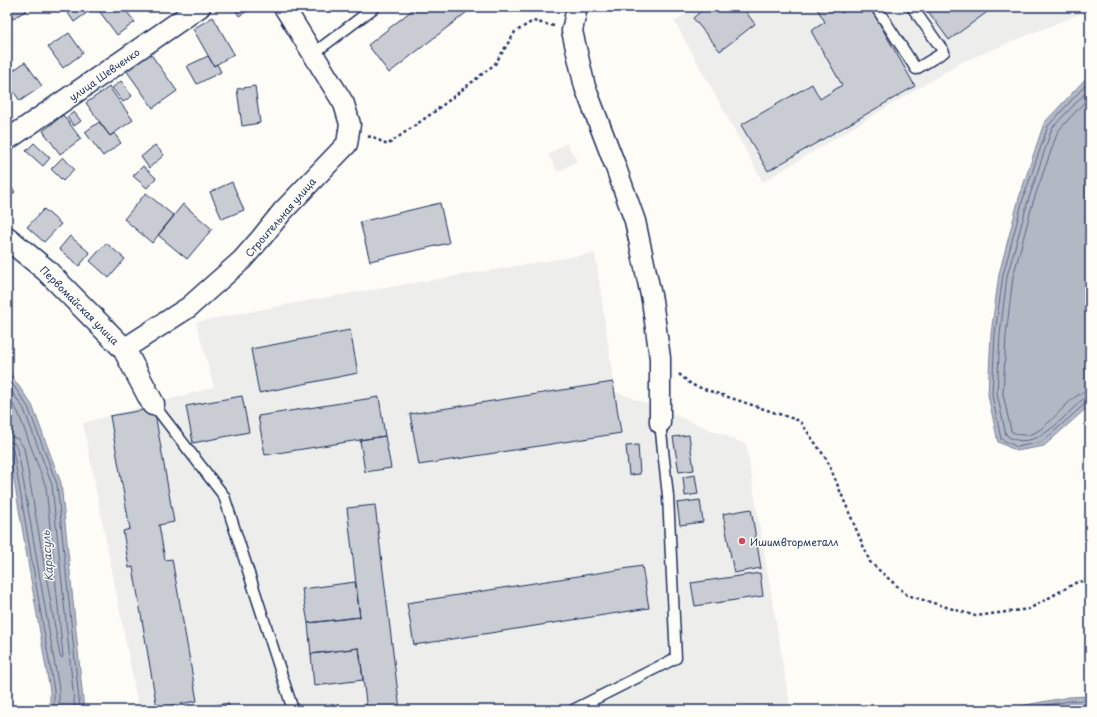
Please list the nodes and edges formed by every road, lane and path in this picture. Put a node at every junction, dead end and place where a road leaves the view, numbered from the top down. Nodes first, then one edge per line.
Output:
1 (200, 7) edge
2 (284, 7) edge
3 (375, 7) edge
4 (577, 7) edge
5 (876, 7) edge
6 (912, 7) edge
7 (572, 31) junction
8 (314, 53) junction
9 (7, 140) edge
10 (347, 144) junction
11 (7, 238) edge
12 (124, 349) junction
13 (660, 358) junction
14 (153, 404) joint
15 (660, 423) joint
16 (1090, 580) edge
17 (293, 710) edge
18 (573, 710) edge

1 - 9 street, улица Шевченко
2 - 8 street
3 - 8 lane
4 - 7 street
5 - 6 lane
7 - 10 path
7 - 13 street
8 - 10 street
10 - 12 street, Строительная улица
11 - 12 street, Первомайская улица
12 - 14 street, Первомайская улица
13 - 15 street
13 - 16 path
14 - 17 lane
15 - 18 lane

